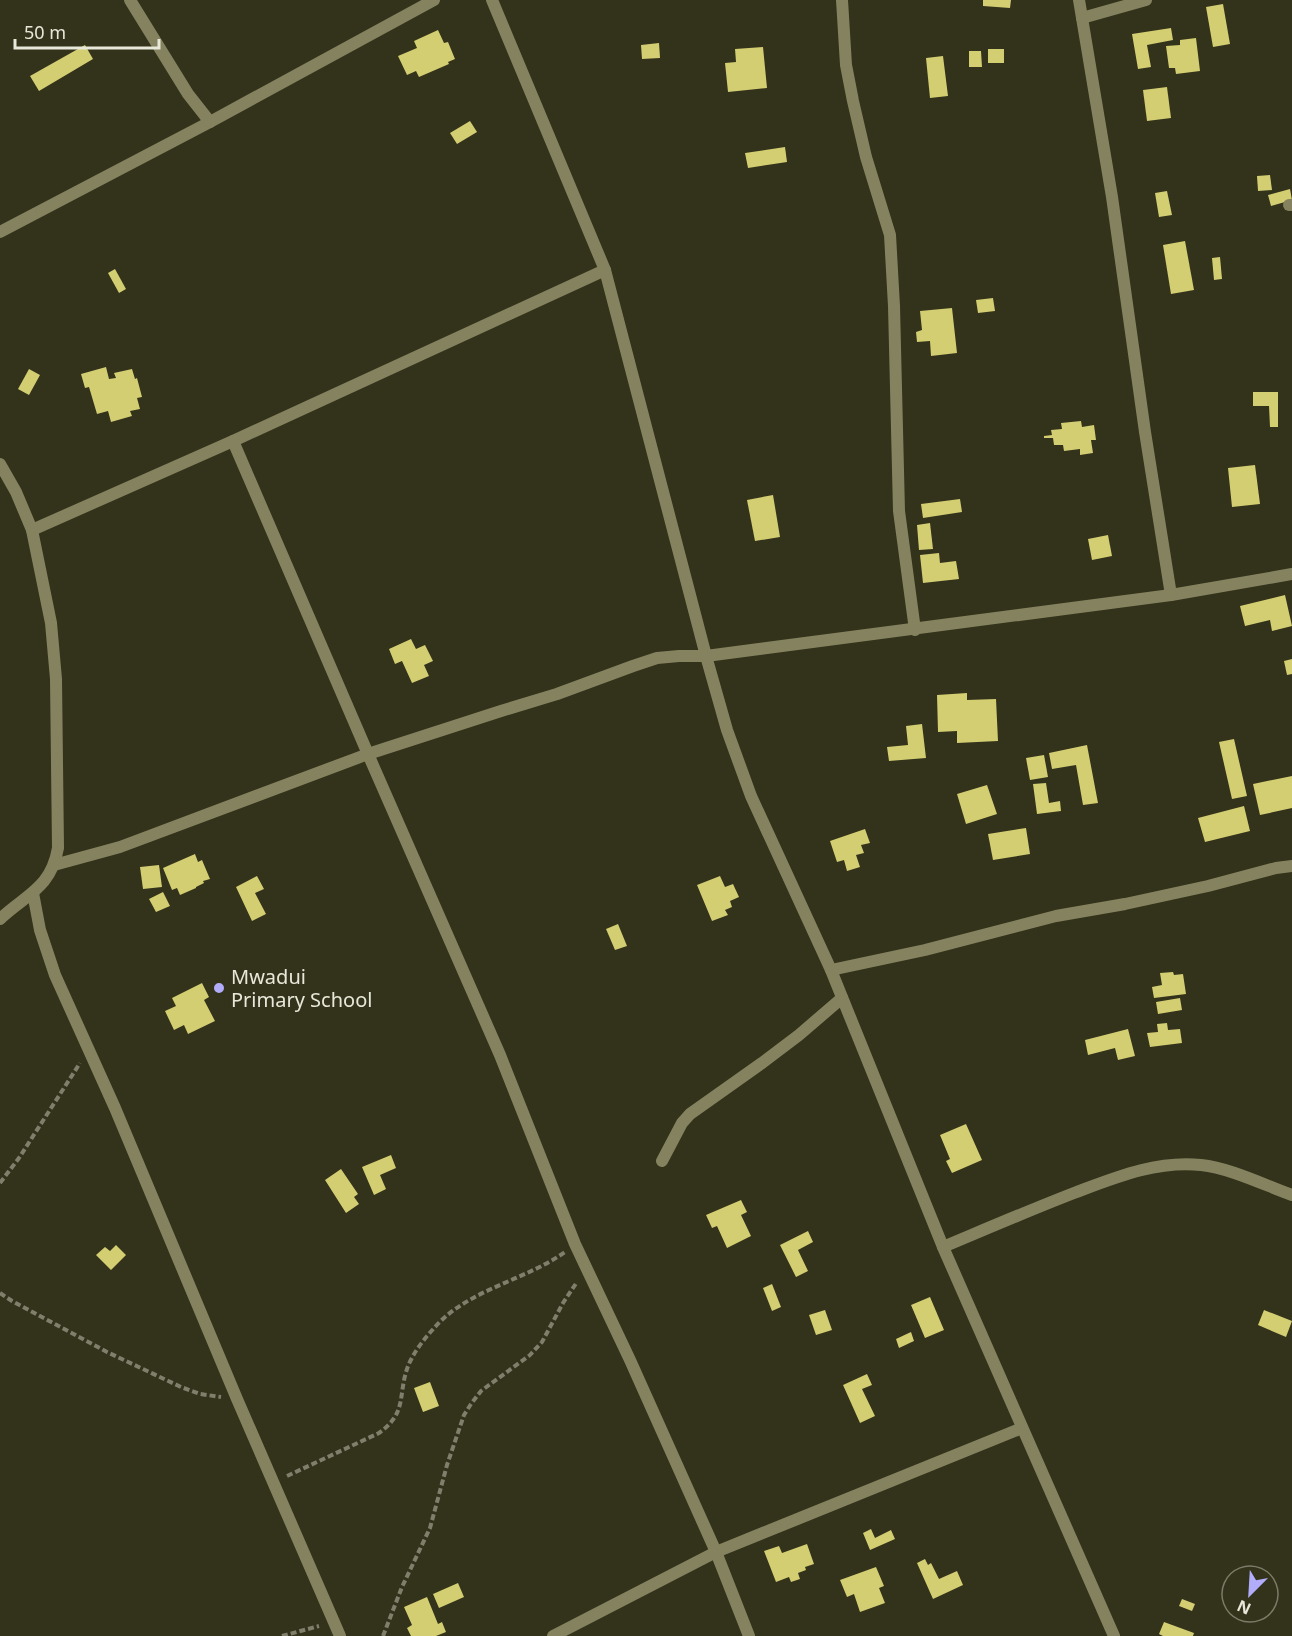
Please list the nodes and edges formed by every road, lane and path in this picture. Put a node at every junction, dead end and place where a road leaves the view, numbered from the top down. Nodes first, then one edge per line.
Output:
1 (130, 0) edge
2 (434, 0) edge
3 (492, 0) edge
4 (843, 0) edge
5 (1079, 0) edge
6 (1146, 0) edge
7 (1082, 18) junction
8 (210, 122) junction
9 (0, 232) edge
10 (605, 270) junction
11 (233, 441) junction
12 (0, 464) edge
13 (32, 531) junction
14 (1292, 574) edge
15 (1171, 595) junction
16 (915, 630) junction
17 (706, 656) junction
18 (368, 754) junction
19 (54, 865) junction
20 (1292, 866) edge
21 (33, 893) junction
22 (0, 919) edge
23 (831, 970) junction
24 (843, 998) junction
25 (88, 1050) junction
26 (662, 1161) dead end
27 (0, 1183) edge
28 (1292, 1195) edge
29 (575, 1244) junction
30 (943, 1247) junction
31 (587, 1270) junction
32 (0, 1293) edge
33 (237, 1399) junction
34 (1022, 1428) junction
35 (274, 1483) junction
36 (716, 1552) junction
37 (334, 1621) junction
38 (282, 1636) edge
39 (340, 1636) edge
40 (383, 1636) edge
41 (553, 1636) edge
42 (749, 1636) edge
43 (1114, 1636) edge

1 - 8 street
2 - 8 street
3 - 10 street
4 - 16 street
5 - 7 street
6 - 7 street
7 - 15 street
8 - 9 street
10 - 11 street
10 - 17 street
11 - 13 street
11 - 18 street
12 - 13 street
13 - 19 street
14 - 15 street
15 - 16 street
16 - 17 street
17 - 18 street
17 - 23 street
18 - 19 street
18 - 29 street
19 - 21 street
20 - 23 street
21 - 22 street
21 - 25 street
23 - 24 street
24 - 26 street
24 - 30 street
25 - 27 path
25 - 33 street
28 - 30 street
29 - 31 street
29 - 35 path
30 - 34 street
31 - 36 street
31 - 40 path
32 - 33 path
33 - 35 street
34 - 36 street
34 - 43 street
35 - 37 street
36 - 41 street
36 - 42 street
37 - 38 path
37 - 39 street

